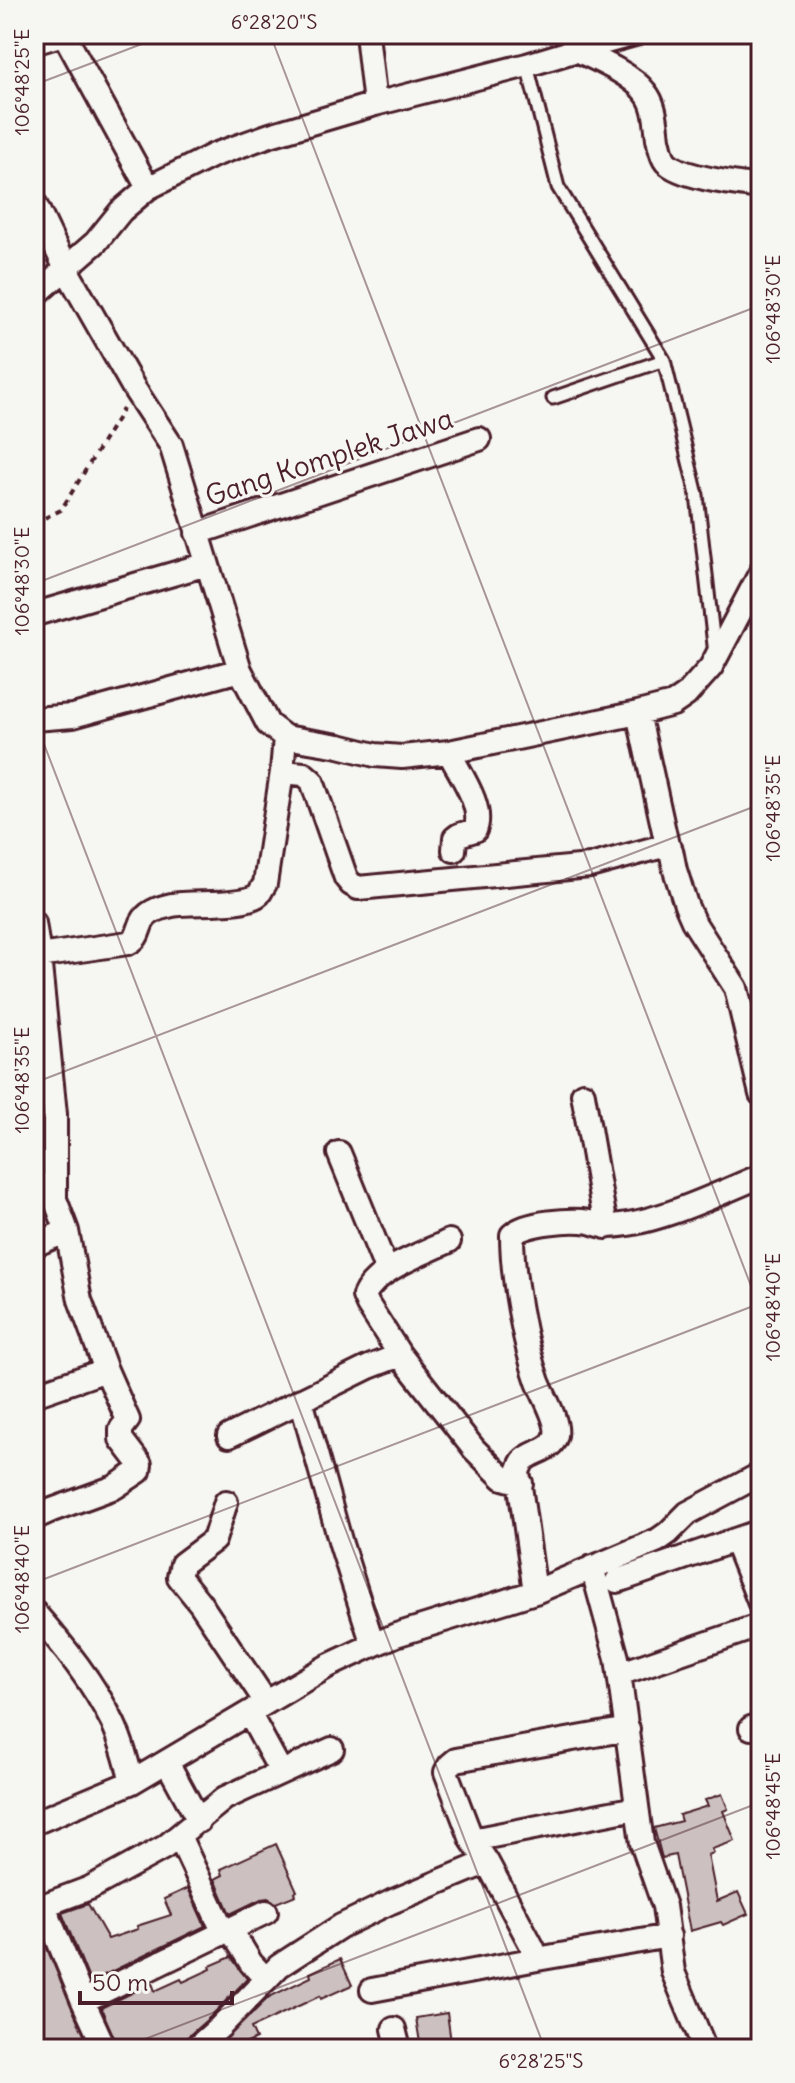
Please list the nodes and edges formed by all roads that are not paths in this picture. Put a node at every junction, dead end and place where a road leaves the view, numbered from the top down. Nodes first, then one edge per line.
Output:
1 (63, 34) edge
2 (367, 34) edge
3 (635, 34) edge
4 (34, 43) edge
5 (577, 50) junction
6 (527, 65) junction
7 (375, 104) junction
8 (761, 187) edge
9 (148, 188) junction
10 (34, 202) edge
11 (66, 269) junction
12 (34, 296) edge
13 (664, 360) junction
14 (553, 398) dead end
15 (479, 439) dead end
16 (197, 533) junction
17 (207, 564) junction
18 (761, 572) edge
19 (39, 613) dead end
20 (716, 659) junction
21 (240, 670) junction
22 (638, 713) junction
23 (34, 719) edge
24 (285, 737) junction
25 (449, 752) junction
26 (282, 772) junction
27 (667, 845) junction
28 (454, 850) dead end
29 (34, 923) edge
30 (39, 956) junction
31 (583, 1094) dead end
32 (761, 1094) edge
33 (339, 1153) dead end
34 (761, 1176) edge
35 (606, 1227) junction
36 (67, 1231) junction
37 (449, 1241) dead end
38 (34, 1245) edge
39 (387, 1271) junction
40 (400, 1355) junction
41 (106, 1370) junction
42 (34, 1395) edge
43 (301, 1400) junction
44 (229, 1436) dead end
45 (761, 1474) edge
46 (521, 1483) junction
47 (226, 1502) dead end
48 (34, 1518) edge
49 (761, 1531) edge
50 (735, 1540) junction
51 (592, 1567) junction
52 (617, 1581) dead end
53 (535, 1592) junction
54 (761, 1606) edge
55 (34, 1612) edge
56 (761, 1625) edge
57 (373, 1645) junction
58 (619, 1674) junction
59 (257, 1708) junction
60 (628, 1729) junction
61 (332, 1749) dead end
62 (167, 1762) junction
63 (281, 1772) junction
64 (132, 1782) junction
65 (636, 1808) junction
66 (199, 1821) junction
67 (34, 1823) edge
68 (179, 1836) junction
69 (472, 1840) junction
70 (487, 1862) junction
71 (39, 1908) edge
72 (266, 1912) dead end
73 (227, 1931) junction
74 (669, 1936) junction
75 (537, 1959) junction
76 (265, 1978) junction
77 (372, 1990) dead end
78 (83, 2001) junction
79 (105, 2049) edge
80 (195, 2049) edge
81 (705, 2049) edge

1 - 4 street
1 - 9 street
2 - 7 street
3 - 5 street
5 - 6 street
5 - 8 street
6 - 7 street
6 - 13 lane
7 - 9 street
9 - 11 street
10 - 11 street, Gang Komplek Jawa
11 - 12 street
11 - 16 street, Gang Komplek Jawa
13 - 14 lane
13 - 20 lane
15 - 16 street, Gang Komplek Jawa
16 - 17 street, Gang Komplek Jawa
17 - 19 street
17 - 21 street, Gang Komplek Jawa
18 - 20 street
20 - 22 street
21 - 23 street
21 - 24 street, Gang Komplek Jawa
22 - 25 street
22 - 27 street
24 - 25 street
24 - 26 street
25 - 28 street
26 - 27 street
26 - 30 street
27 - 32 street
29 - 30 street
30 - 36 street
31 - 35 street
33 - 39 street
34 - 35 street
35 - 46 street
36 - 38 street
36 - 41 street
37 - 39 street
39 - 40 street
40 - 43 street
40 - 46 street
41 - 42 street
41 - 48 street
43 - 44 street
43 - 57 street
45 - 51 street
46 - 53 street
47 - 59 street
49 - 50 street
50 - 52 street
50 - 54 street
51 - 53 street
51 - 58 street
53 - 57 street
55 - 64 street
56 - 58 street
57 - 59 street
58 - 60 street
59 - 62 street
59 - 63 street
60 - 65 street
60 - 69 street
61 - 63 street
62 - 64 street
62 - 66 street
63 - 66 street
64 - 67 street
65 - 69 street
65 - 74 street
66 - 68 street
68 - 71 street
68 - 73 street
69 - 70 street
70 - 75 street
70 - 76 street
71 - 78 street
72 - 73 street
73 - 76 street
73 - 78 street
74 - 75 street
74 - 81 street
75 - 77 street
76 - 80 street
78 - 79 street

